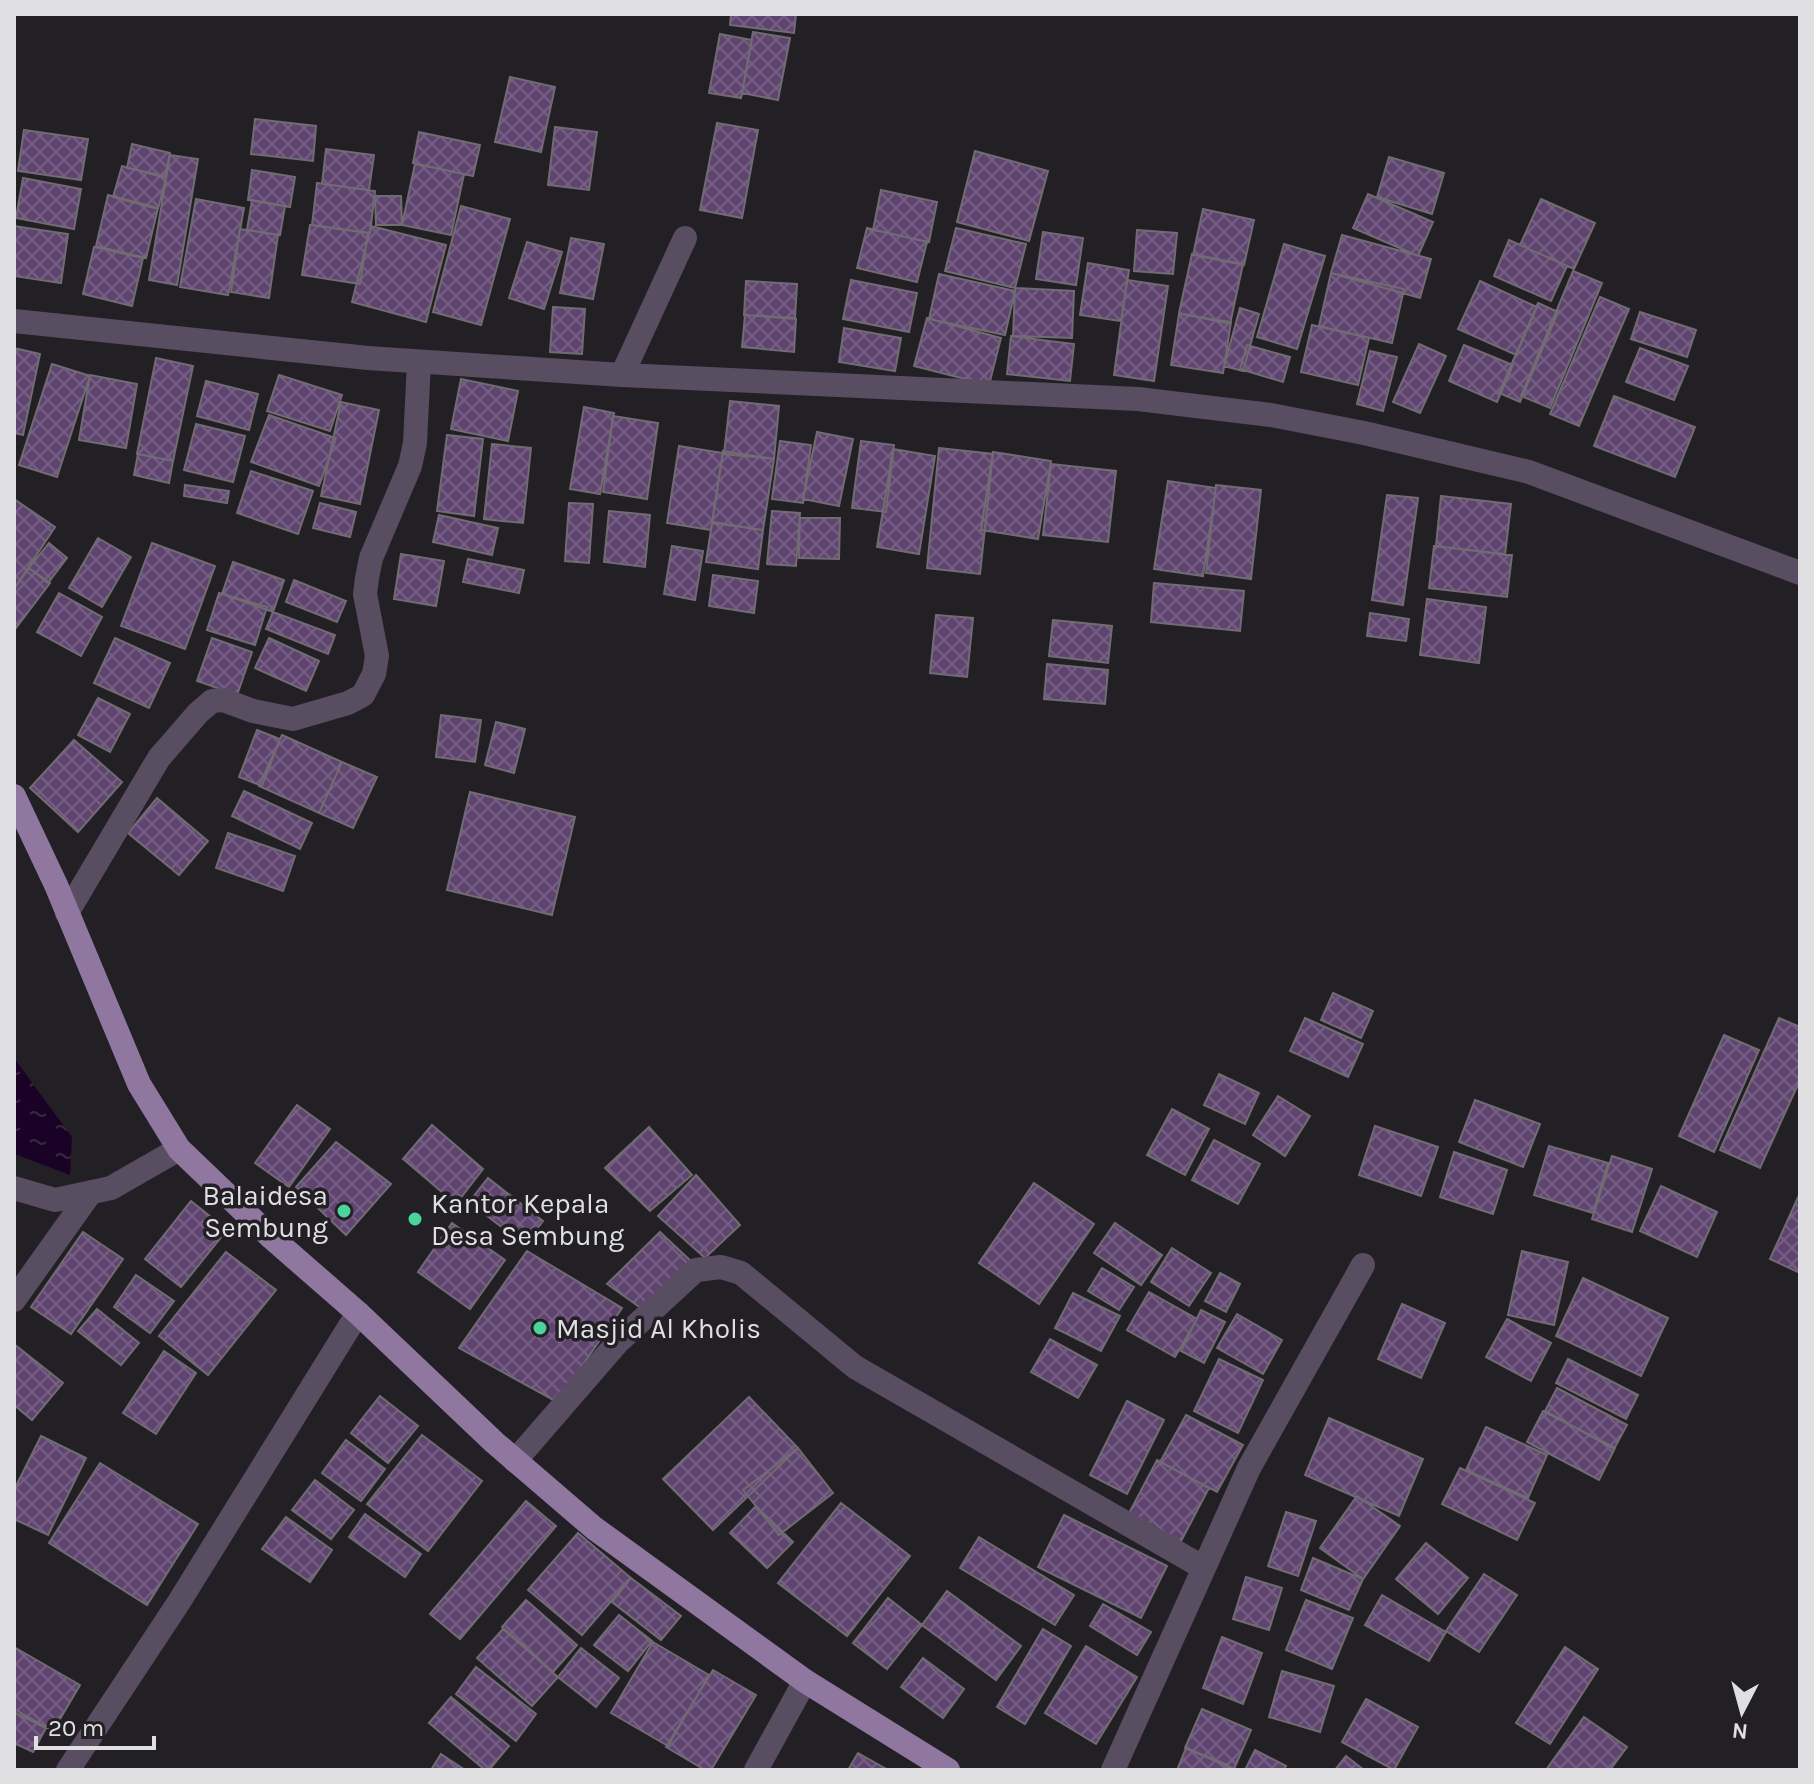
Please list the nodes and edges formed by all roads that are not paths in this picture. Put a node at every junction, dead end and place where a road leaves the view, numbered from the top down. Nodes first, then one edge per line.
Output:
1 (685, 238) dead end
2 (14, 321) edge
3 (419, 362) junction
4 (622, 375) junction
5 (1800, 573) edge
6 (14, 796) edge
7 (67, 913) junction
8 (179, 1149) junction
9 (14, 1188) edge
10 (91, 1192) junction
11 (1363, 1265) dead end
12 (14, 1300) edge
13 (358, 1313) junction
14 (515, 1461) junction
15 (1204, 1568) junction
16 (805, 1681) junction
17 (68, 1770) edge
18 (756, 1770) edge
19 (948, 1770) edge
20 (1113, 1770) edge

1 - 4 street
2 - 3 street
3 - 4 street
3 - 7 street
4 - 5 street
6 - 7 main road
7 - 8 main road
8 - 10 street
8 - 13 main road
9 - 10 street
10 - 12 street
11 - 15 street
13 - 14 main road
13 - 17 street
14 - 15 street
14 - 16 main road
15 - 20 street
16 - 18 street
16 - 19 main road

